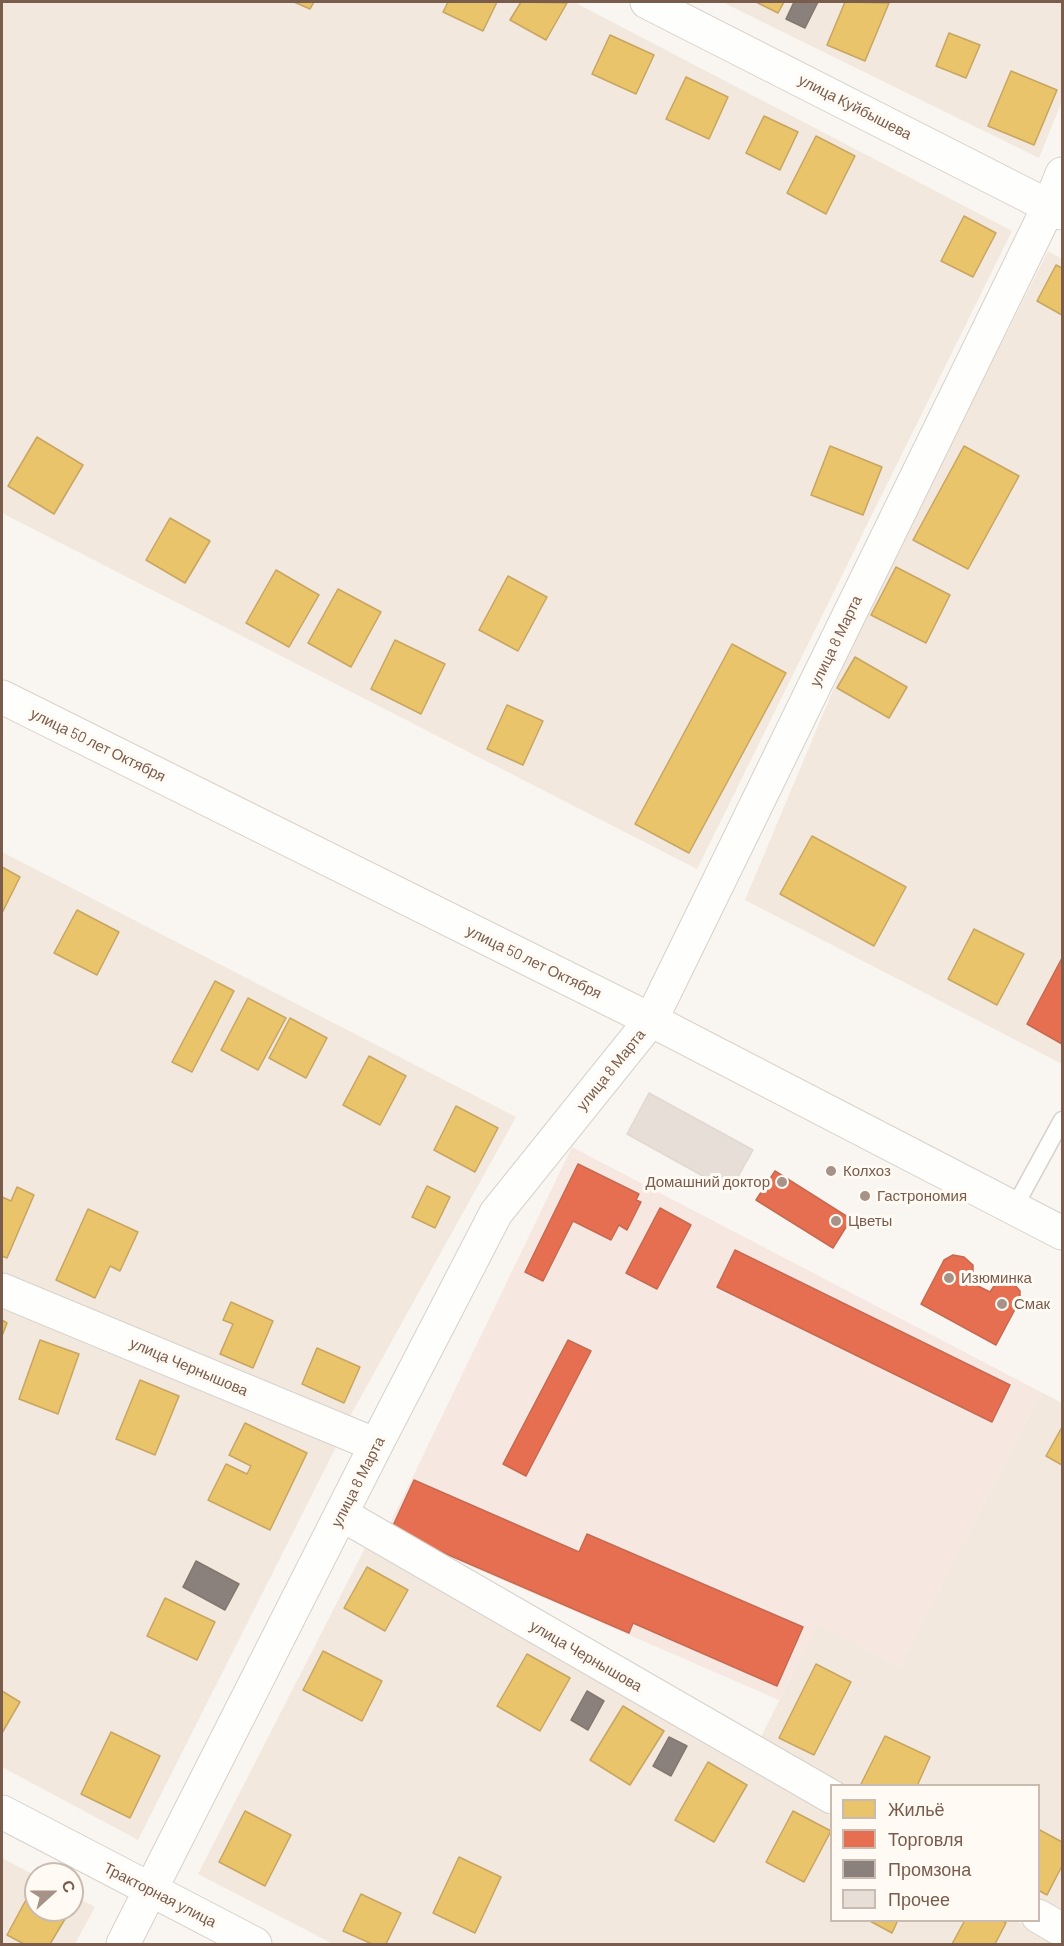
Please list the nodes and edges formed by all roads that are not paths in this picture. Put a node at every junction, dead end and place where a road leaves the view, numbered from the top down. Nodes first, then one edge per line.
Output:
1 (647, 2) edge
2 (1062, 174) edge
3 (1056, 210) edge
4 (2, 697) edge
5 (651, 1020) junction
6 (1062, 1120) edge
7 (1014, 1208) junction
8 (1062, 1233) edge
9 (2, 1290) edge
10 (376, 1445) junction
11 (341, 1514) junction
12 (830, 1796) edge
13 (2, 1812) edge
14 (150, 1890) junction
15 (1040, 1918) edge
16 (1062, 1930) edge
17 (123, 1944) edge
18 (255, 1944) edge

1 - 3 street, улица Куйбышева
2 - 3 street, улица 8 Марта
3 - 5 street, улица 8 Марта
4 - 5 street, улица 50 лет Октября
5 - 7 street, улица 50 лет Октября
5 - 10 street, улица 8 Марта
6 - 7 lane
7 - 8 street, улица 50 лет Октября
9 - 10 street, улица Чернышова
10 - 11 street, улица 8 Марта
11 - 12 street, улица Чернышова
11 - 14 street, улица 8 Марта
13 - 14 street, Тракторная улица
14 - 17 street, улица 8 Марта
14 - 18 street, Тракторная улица
15 - 16 street

